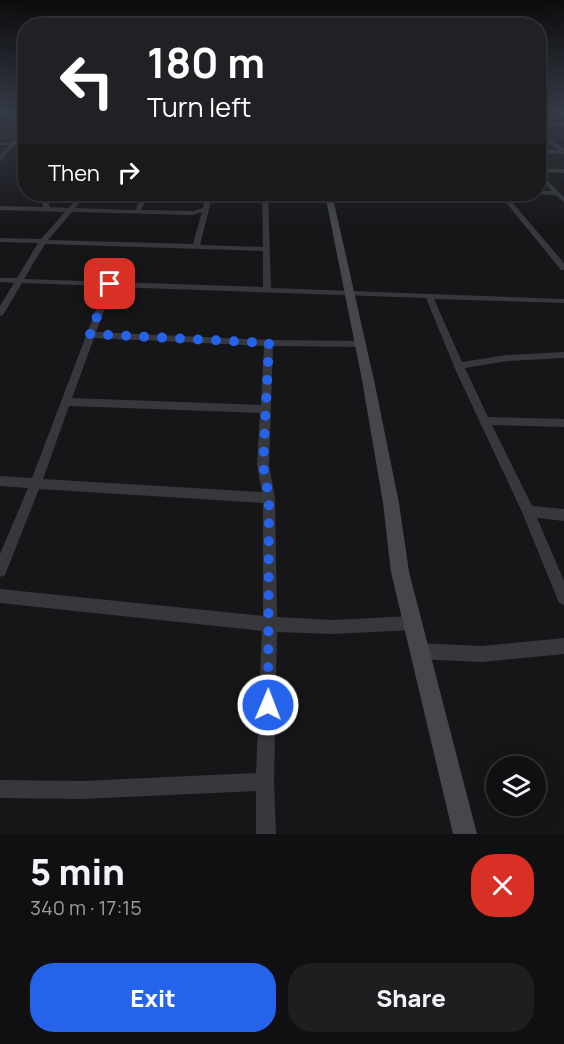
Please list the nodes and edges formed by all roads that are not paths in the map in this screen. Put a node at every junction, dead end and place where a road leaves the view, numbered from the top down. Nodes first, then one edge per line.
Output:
1 (564, 171) edge
2 (546, 172) edge
3 (546, 181) edge
4 (546, 193) edge
5 (557, 193) junction
6 (564, 200) edge
7 (44, 201) edge
8 (78, 201) edge
9 (142, 201) edge
10 (208, 201) edge
11 (265, 201) edge
12 (330, 201) edge
13 (508, 201) edge
14 (0, 208) edge
15 (47, 209) junction
16 (71, 209) junction
17 (206, 209) junction
18 (136, 212) junction
19 (0, 240) edge
20 (43, 241) junction
21 (196, 246) junction
22 (266, 249) junction
23 (564, 268) edge
24 (0, 280) edge
25 (20, 281) junction
26 (110, 284) junction
27 (267, 290) junction
28 (350, 293) junction
29 (429, 296) junction
30 (564, 301) edge
31 (0, 313) edge
32 (90, 334) junction
33 (269, 343) junction
34 (361, 344) junction
35 (564, 355) edge
36 (459, 366) junction
37 (67, 402) junction
38 (266, 409) junction
39 (486, 421) junction
40 (564, 423) edge
41 (0, 481) edge
42 (36, 483) junction
43 (269, 498) junction
44 (528, 511) junction
45 (564, 515) edge
46 (0, 570) edge
47 (0, 596) edge
48 (564, 597) edge
49 (413, 623) junction
50 (270, 624) junction
51 (564, 646) edge
52 (418, 651) junction
53 (265, 782) junction
54 (0, 789) edge
55 (266, 834) edge
56 (465, 834) edge

1 - 2 street
3 - 5 street
4 - 5 street
5 - 6 street
7 - 15 street
8 - 16 street
9 - 18 street
10 - 17 street
11 - 22 street
12 - 28 street
13 - 23 street
14 - 15 street
15 - 16 street
16 - 18 street
16 - 20 street
17 - 18 street
17 - 21 street
19 - 20 street
20 - 21 street
20 - 25 street
21 - 22 street
22 - 27 street
24 - 25 street
25 - 26 street
25 - 31 street
26 - 27 street
26 - 32 street
27 - 28 street
28 - 29 street
28 - 34 street
29 - 30 street
29 - 36 street
32 - 33 street
32 - 37 street
33 - 34 street
33 - 38 street
34 - 49 street
35 - 36 street
36 - 39 street
37 - 38 street
37 - 42 street
38 - 43 street
39 - 40 street
39 - 44 street
41 - 42 street
42 - 43 street
42 - 46 street
43 - 50 street
44 - 45 street
44 - 48 street
47 - 50 street
49 - 50 street
49 - 52 street
50 - 53 street
51 - 52 street
52 - 56 street
53 - 54 street
53 - 55 street

